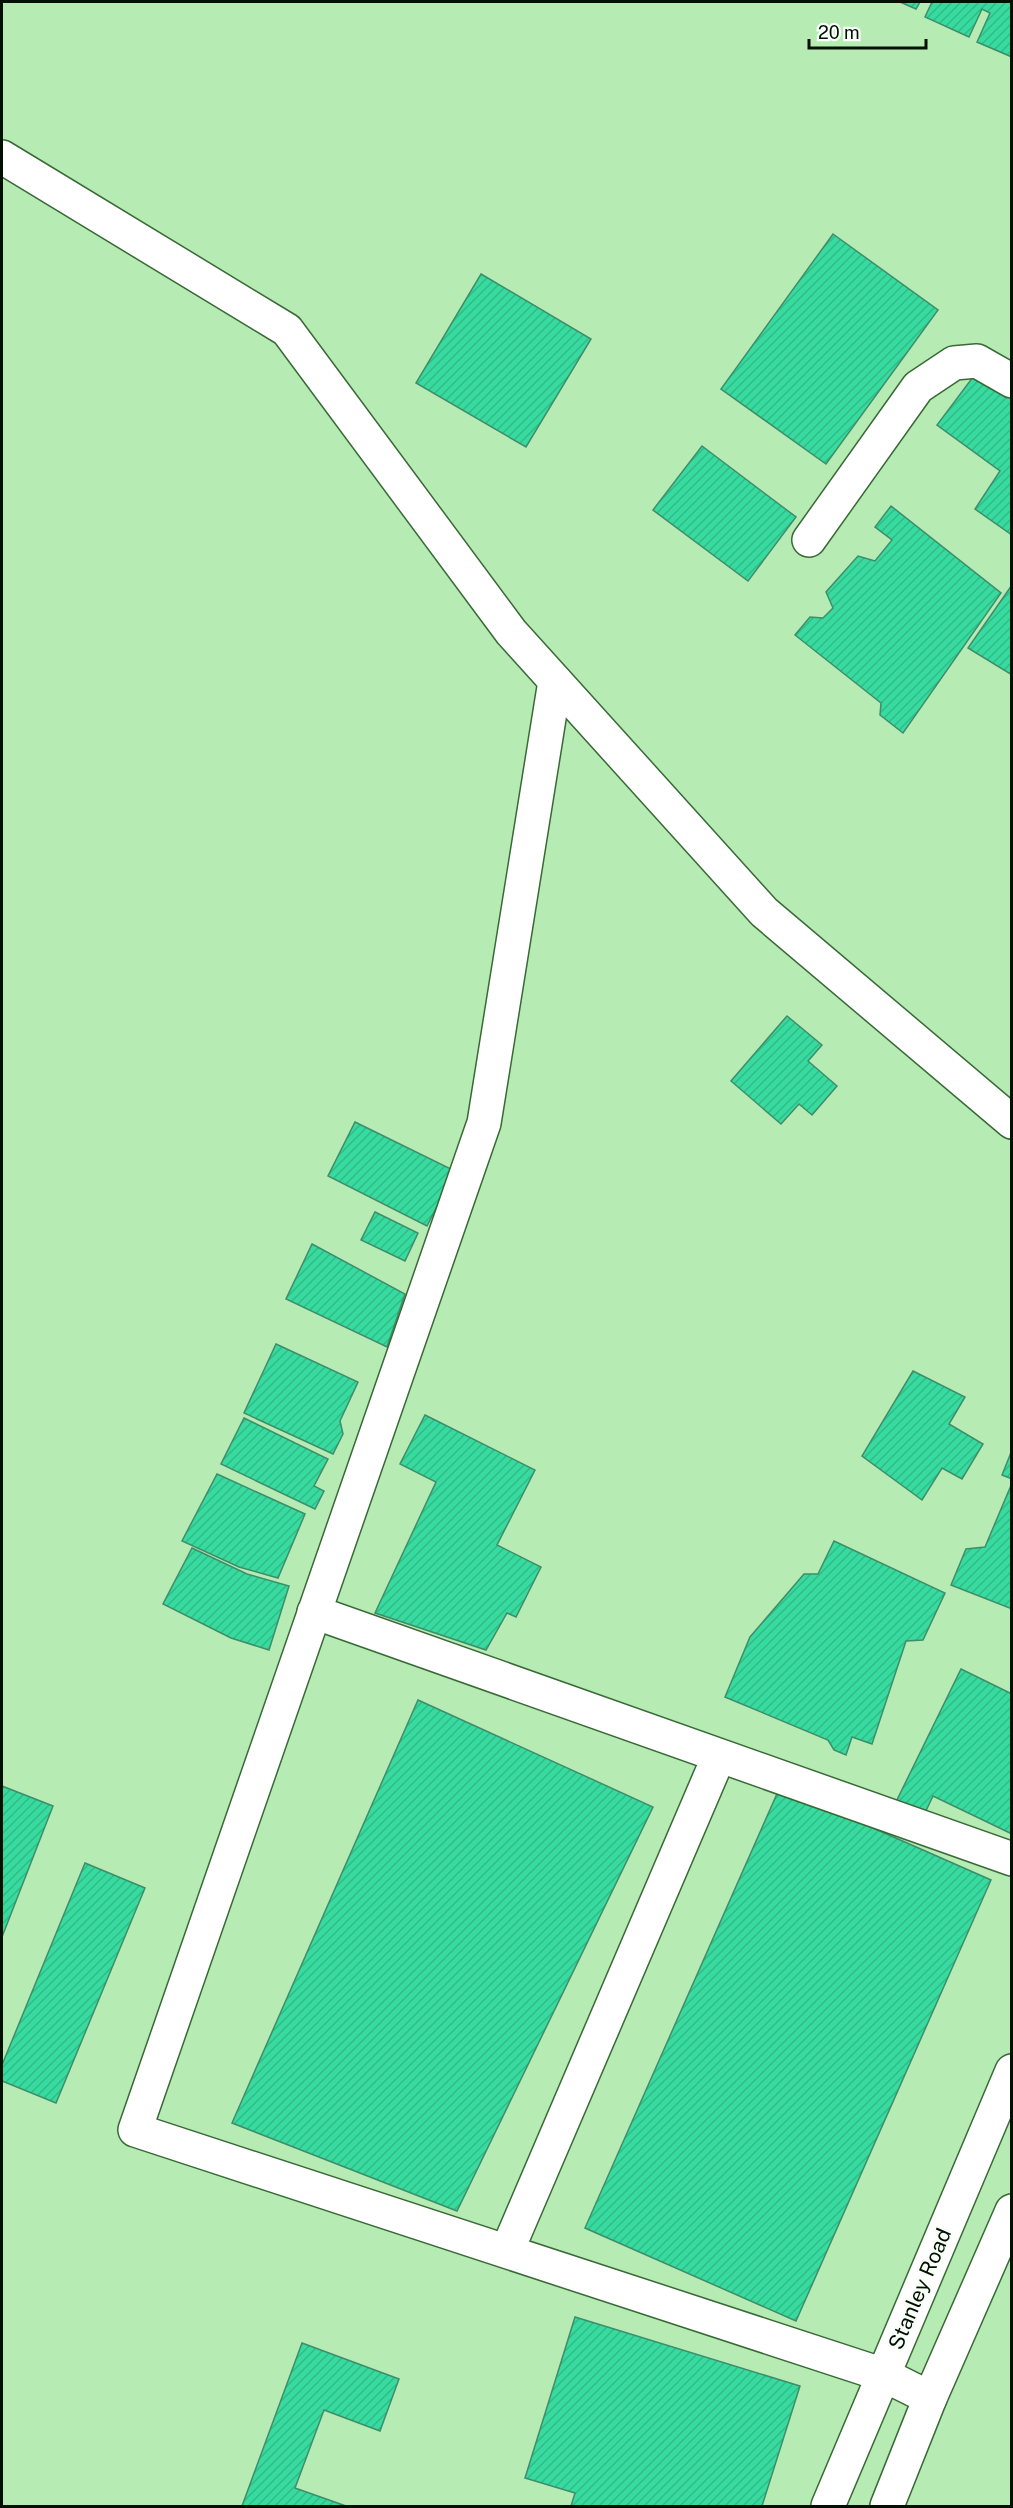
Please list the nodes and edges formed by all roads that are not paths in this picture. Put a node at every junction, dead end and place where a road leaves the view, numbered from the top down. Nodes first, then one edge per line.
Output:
1 (2, 157) edge
2 (1011, 381) edge
3 (809, 540) dead end
4 (555, 681) junction
5 (1011, 1122) edge
6 (314, 1612) junction
7 (719, 1756) junction
8 (1011, 1859) edge
9 (1011, 2072) edge
10 (1011, 2211) edge
11 (507, 2251) junction
12 (884, 2374) junction
13 (930, 2398) junction
14 (828, 2506) edge
15 (887, 2506) edge

1 - 4 street
2 - 3 street
4 - 5 street
4 - 6 street
6 - 7 street
6 - 11 street
7 - 8 street
7 - 11 street
9 - 12 street, Stanley Road
10 - 13 street
11 - 12 street
12 - 13 street
12 - 14 street, Stanley Road
13 - 15 street

